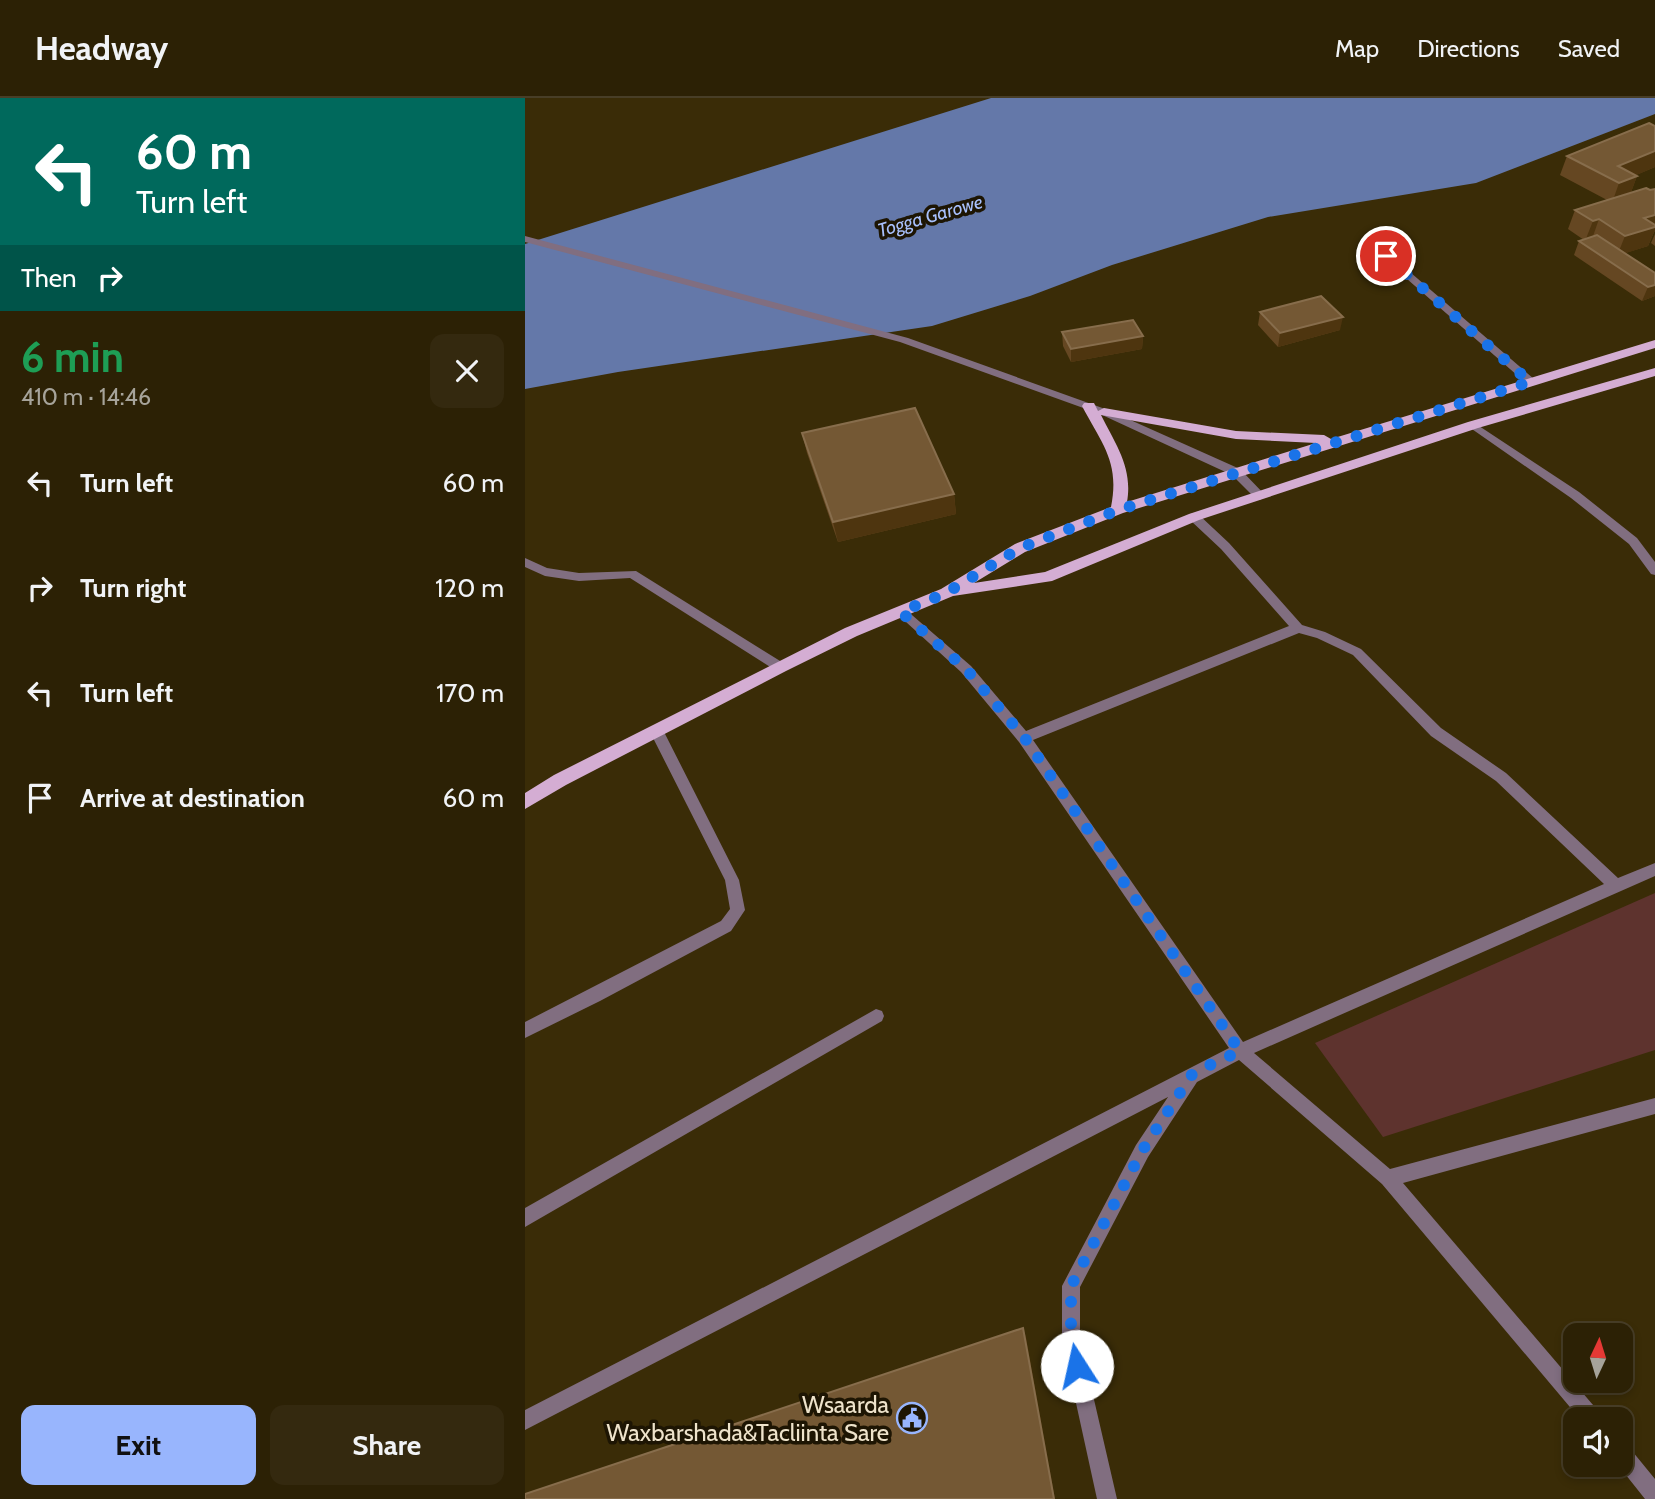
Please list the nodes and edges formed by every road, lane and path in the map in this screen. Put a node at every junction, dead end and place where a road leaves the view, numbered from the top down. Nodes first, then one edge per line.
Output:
1 (525, 239) edge
2 (1386, 256) dead end
3 (1655, 344) edge
4 (1655, 372) edge
5 (1530, 382) junction
6 (1089, 406) junction
7 (1104, 412) junction
8 (1473, 425) junction
9 (1338, 440) junction
10 (1236, 472) junction
11 (1260, 496) junction
12 (1118, 510) junction
13 (1194, 517) junction
14 (525, 562) edge
15 (1655, 571) edge
16 (946, 593) junction
17 (901, 612) junction
18 (1298, 628) junction
19 (779, 667) junction
20 (656, 730) junction
21 (1024, 737) junction
22 (525, 802) edge
23 (1655, 869) edge
24 (1616, 886) junction
25 (876, 1016) dead end
26 (525, 1030) edge
27 (1240, 1051) junction
28 (1193, 1073) junction
29 (1655, 1106) edge
30 (1388, 1178) junction
31 (525, 1218) edge
32 (1582, 1407) edge
33 (525, 1420) edge
34 (1633, 1468) edge
35 (1655, 1495) edge
36 (1107, 1499) edge

1 - 6 street
2 - 5 street
3 - 5 main road
4 - 8 main road
5 - 9 main road
6 - 7 street
6 - 12 main road
7 - 9 main road
7 - 10 street
8 - 11 main road
8 - 15 street
9 - 10 main road
10 - 11 street
10 - 12 main road
11 - 13 main road
12 - 16 main road
13 - 16 main road
13 - 18 street
14 - 19 street
16 - 17 main road
17 - 19 main road
17 - 21 street
18 - 21 street
18 - 24 street
19 - 20 main road
20 - 22 main road
20 - 26 street
21 - 27 street
23 - 24 street
24 - 27 street
25 - 31 street
27 - 28 street
27 - 30 street
28 - 33 street
28 - 36 street
29 - 30 street
30 - 32 street
34 - 35 street

